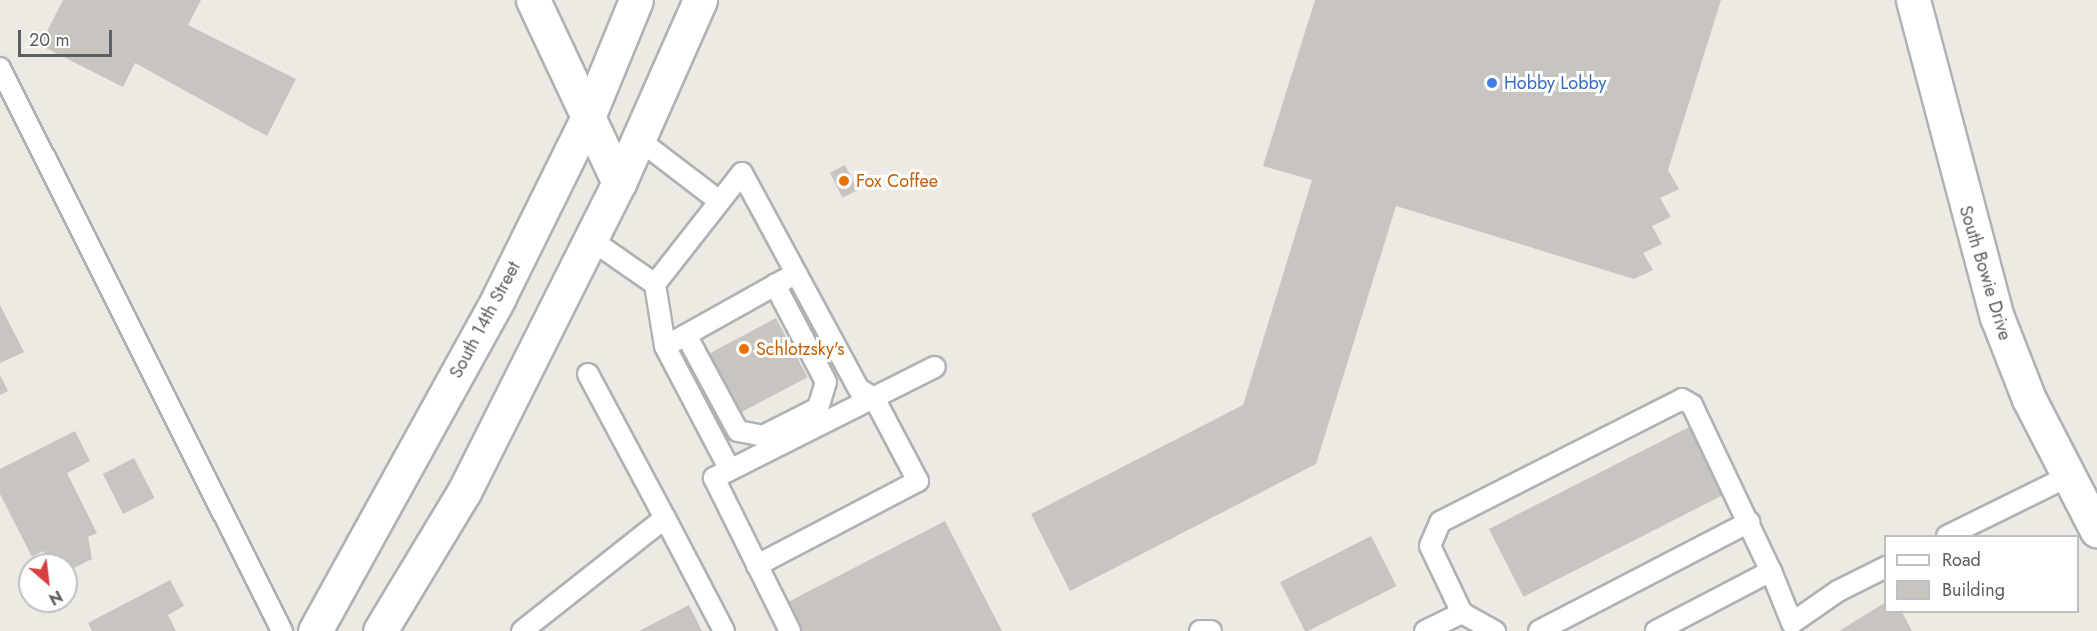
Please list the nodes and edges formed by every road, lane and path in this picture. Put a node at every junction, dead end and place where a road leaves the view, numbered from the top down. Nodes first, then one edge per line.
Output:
1 (533, 0) edge
2 (636, 0) edge
3 (700, 0) edge
4 (1913, 0) edge
5 (0, 68) edge
6 (588, 117) junction
7 (638, 139) junction
8 (619, 183) junction
9 (719, 201) junction
10 (590, 239) junction
11 (796, 273) junction
12 (655, 284) junction
13 (775, 285) junction
14 (686, 335) junction
15 (665, 346) junction
16 (935, 367) dead end
17 (588, 374) dead end
18 (873, 398) junction
19 (730, 470) junction
20 (2069, 476) junction
21 (665, 518) junction
22 (1749, 522) junction
23 (2097, 531) edge
24 (1951, 535) edge
25 (757, 565) junction
26 (1884, 568) edge
27 (1771, 571) junction
28 (1462, 613) junction
29 (1791, 628) edge
30 (282, 631) edge
31 (315, 631) edge
32 (380, 631) edge
33 (522, 631) edge
34 (724, 631) edge
35 (790, 631) edge
36 (1200, 631) edge
37 (1211, 631) edge
38 (1425, 631) edge
39 (1496, 631) edge
40 (1539, 631) edge
41 (1656, 631) edge

1 - 6 main road
2 - 6 main road, South 14th Street
3 - 7 main road
4 - 20 main road, South Bowie Drive
5 - 30 lane
6 - 8 main road
6 - 31 main road, South 14th Street
7 - 8 main road
7 - 9 lane
8 - 10 main road
9 - 11 lane
9 - 12 lane
10 - 12 lane
10 - 32 main road
11 - 13 lane
11 - 18 lane
12 - 15 lane
13 - 14 lane
13 - 14 lane
14 - 15 lane
15 - 19 lane
16 - 18 lane
17 - 21 lane
18 - 19 lane
18 - 25 lane
19 - 25 lane
20 - 23 main road, South Bowie Drive
20 - 24 lane
21 - 33 lane
21 - 34 lane
22 - 27 lane
22 - 28 lane
22 - 40 lane
25 - 35 lane
26 - 29 lane
27 - 29 lane
27 - 41 lane
28 - 38 lane
28 - 39 lane
36 - 37 lane

